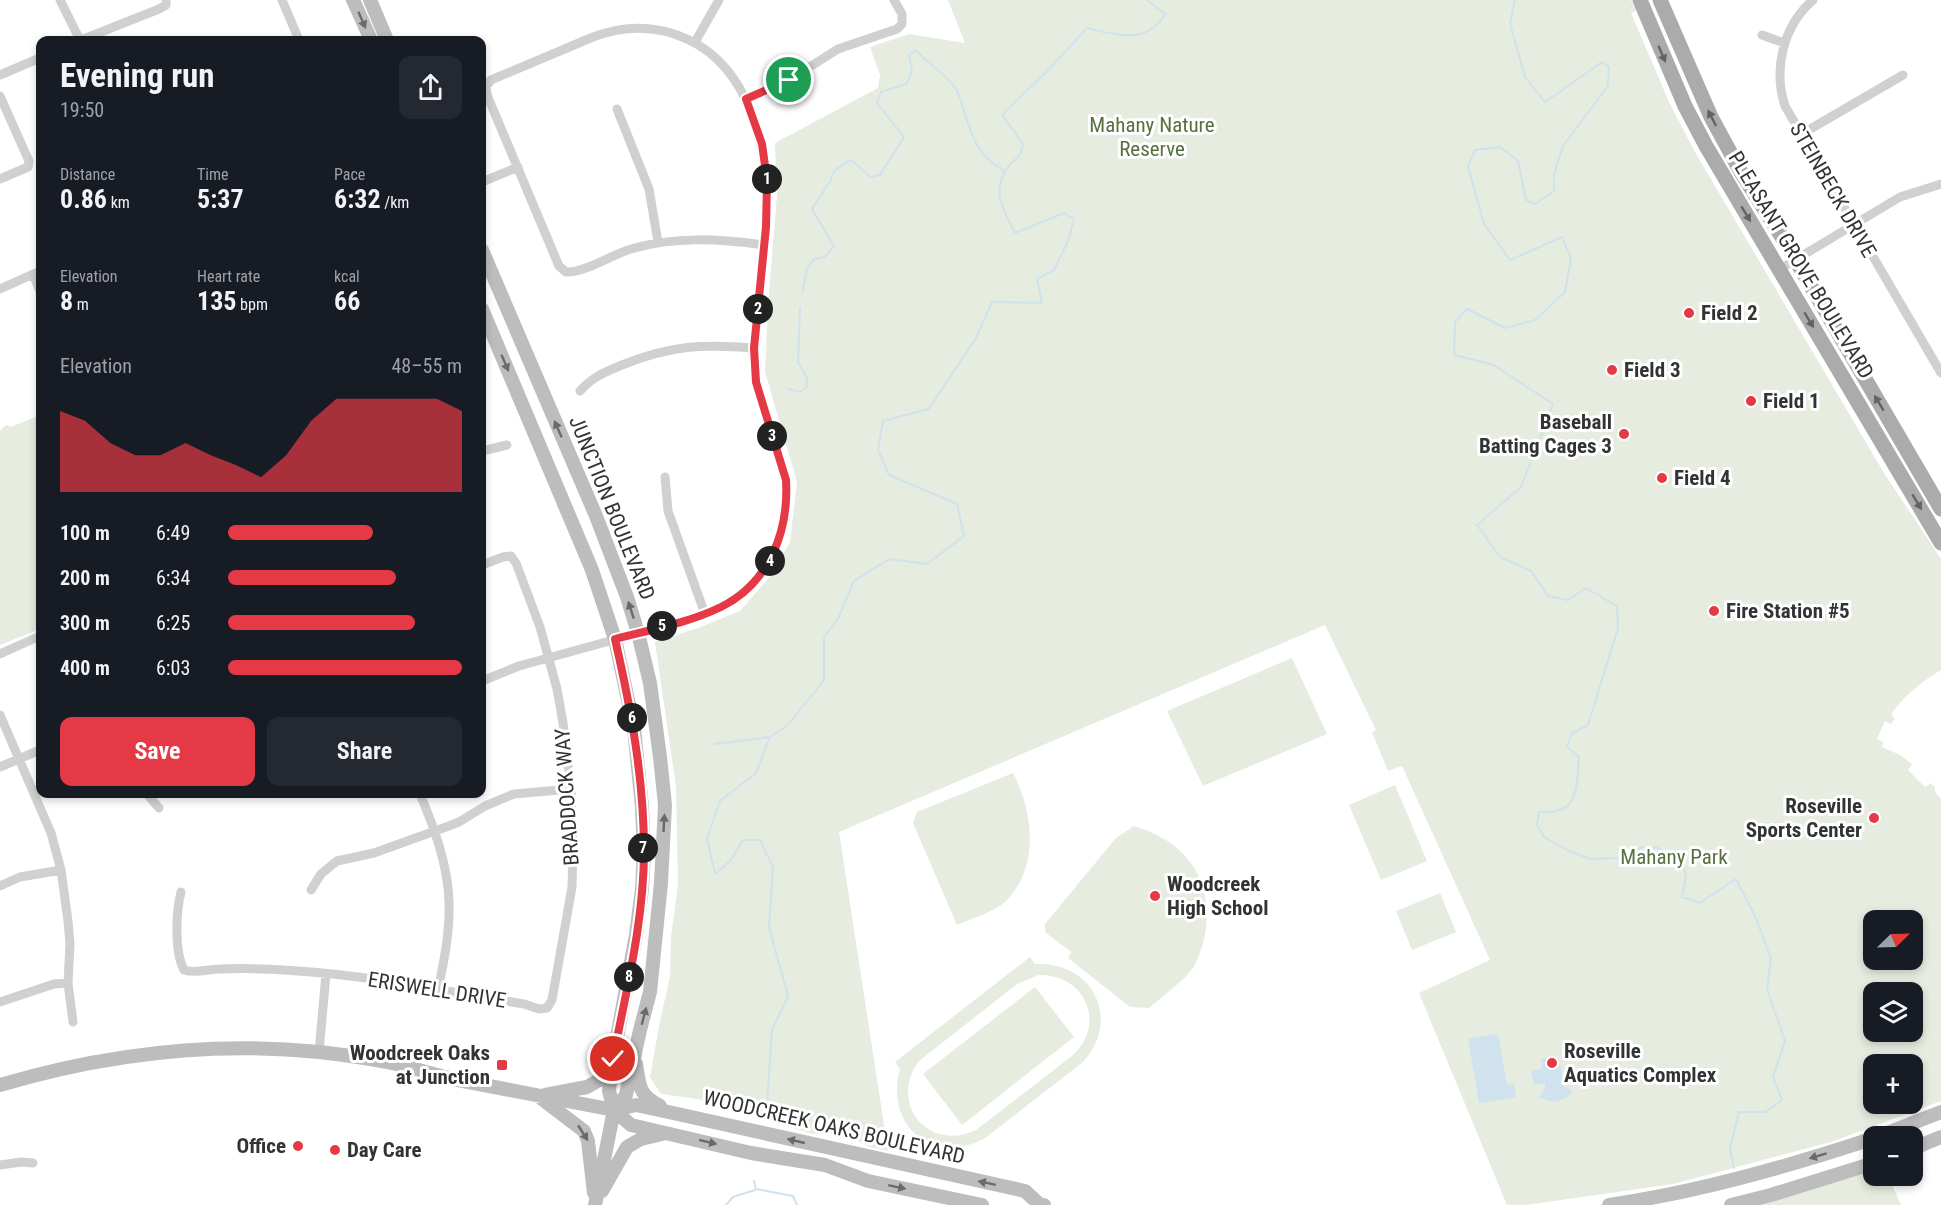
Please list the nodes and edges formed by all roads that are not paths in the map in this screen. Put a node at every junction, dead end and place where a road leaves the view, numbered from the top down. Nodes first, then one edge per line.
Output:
1 (60, 0) edge
2 (166, 0) edge
3 (282, 0) edge
4 (353, 0) edge
5 (370, 0) edge
6 (719, 0) edge
7 (894, 0) edge
8 (1640, 0) edge
9 (1660, 0) edge
10 (1813, 0) edge
11 (1762, 35) dead end
12 (78, 36) edge
13 (90, 36) edge
14 (297, 36) edge
15 (369, 36) edge
16 (385, 36) edge
17 (695, 42) junction
18 (1784, 43) junction
19 (36, 60) edge
20 (0, 75) edge
21 (1903, 75) dead end
22 (0, 96) edge
23 (746, 99) junction
24 (617, 109) dead end
25 (1800, 135) junction
26 (518, 167) junction
27 (0, 179) edge
28 (486, 181) edge
29 (1941, 184) edge
30 (1853, 224) junction
31 (658, 242) junction
32 (764, 245) junction
33 (486, 259) edge
34 (1794, 259) junction
35 (1779, 269) junction
36 (36, 272) edge
37 (0, 289) edge
38 (486, 318) edge
39 (754, 348) junction
40 (1941, 373) edge
41 (580, 391) dead end
42 (507, 445) dead end
43 (486, 450) edge
44 (665, 477) dead end
45 (1941, 509) edge
46 (1941, 543) edge
47 (486, 563) edge
48 (705, 614) junction
49 (638, 633) junction
50 (36, 638) edge
51 (615, 639) junction
52 (0, 654) edge
53 (548, 657) junction
54 (486, 679) edge
55 (0, 715) edge
56 (36, 752) edge
57 (19, 759) junction
58 (0, 767) edge
59 (571, 789) junction
60 (150, 798) edge
61 (421, 798) edge
62 (159, 808) dead end
63 (434, 832) junction
64 (61, 870) junction
65 (0, 886) edge
66 (311, 890) dead end
67 (181, 892) dead end
68 (327, 974) junction
69 (68, 983) junction
70 (438, 990) junction
71 (0, 1002) edge
72 (547, 1008) joint
73 (73, 1022) dead end
74 (319, 1052) junction
75 (613, 1059) junction
76 (635, 1059) junction
77 (0, 1085) edge
78 (538, 1096) junction
79 (614, 1110) junction
80 (673, 1113) junction
81 (1941, 1113) edge
82 (1907, 1126) edge
83 (668, 1133) junction
84 (1941, 1137) edge
85 (1863, 1142) edge
86 (1923, 1144) edge
87 (33, 1163) dead end
88 (0, 1165) edge
89 (1863, 1166) edge
90 (595, 1204) edge
91 (982, 1205) edge
92 (1040, 1205) edge
93 (1609, 1205) edge
94 (1731, 1205) edge

1 - 12 street
2 - 13 street
3 - 14 street
4 -> 15 main road
5 - 16 main road
6 - 17 street
7 - 23 street
8 -> 35 main road, PLEASANT GROVE BOULEVARD
34 -> 9 main road, PLEASANT GROVE BOULEVARD
10 - 18 street, STEINBECK DRIVE
11 - 18 street
17 - 23 street
17 - 26 street
18 - 25 street, STEINBECK DRIVE
19 - 20 street
21 - 25 street
22 - 27 street
23 - 32 street
24 - 31 street
25 - 30 street, STEINBECK DRIVE
26 - 28 street
26 - 31 street
29 - 30 street
30 - 34 street
30 - 40 street, STEINBECK DRIVE
31 - 32 street
32 - 39 street
49 -> 33 main road, JUNCTION BOULEVARD
34 - 35 street
45 -> 34 main road, PLEASANT GROVE BOULEVARD
35 -> 46 main road, PLEASANT GROVE BOULEVARD
36 - 37 street
38 -> 51 main road, JUNCTION BOULEVARD
39 - 41 street
39 - 48 street
42 - 43 street
44 - 48 street
47 - 53 street, BRADDOCK WAY
48 - 49 street
49 - 51 street
76 -> 49 main road, JUNCTION BOULEVARD
50 - 52 street
51 - 53 street
51 - 75 main road, JUNCTION BOULEVARD
53 - 54 street
53 - 59 street, BRADDOCK WAY
55 - 57 street
56 - 57 street
57 - 58 street
57 - 64 street
59 - 63 street
59 - 72 street, BRADDOCK WAY
60 - 62 street
61 - 63 street
63 - 66 street
63 - 70 street
64 - 65 street
64 - 69 street
67 - 68 street, ERISWELL DRIVE
68 - 70 street, ERISWELL DRIVE
68 - 74 street
69 - 71 street
69 - 73 street
70 - 72 street, ERISWELL DRIVE
74 - 77 main road, WOODCREEK OAKS BOULEVARD
74 - 78 main road, WOODCREEK OAKS BOULEVARD
75 - 78 main road
75 - 79 main road, JUNCTION BOULEVARD
76 - 79 main road, JUNCTION BOULEVARD
76 - 80 main road
78 - 79 main road, WOODCREEK OAKS BOULEVARD
78 -> 90 main road
79 - 80 main road, WOODCREEK OAKS BOULEVARD
79 - 83 main road, WOODCREEK OAKS BOULEVARD
79 - 90 main road, JUNCTION BOULEVARD
92 -> 80 main road, WOODCREEK OAKS BOULEVARD
81 - 82 main road
83 - 90 main road
83 -> 91 main road, WOODCREEK OAKS BOULEVARD
84 - 86 main road
85 -> 93 main road
87 - 88 street
89 - 94 main road

